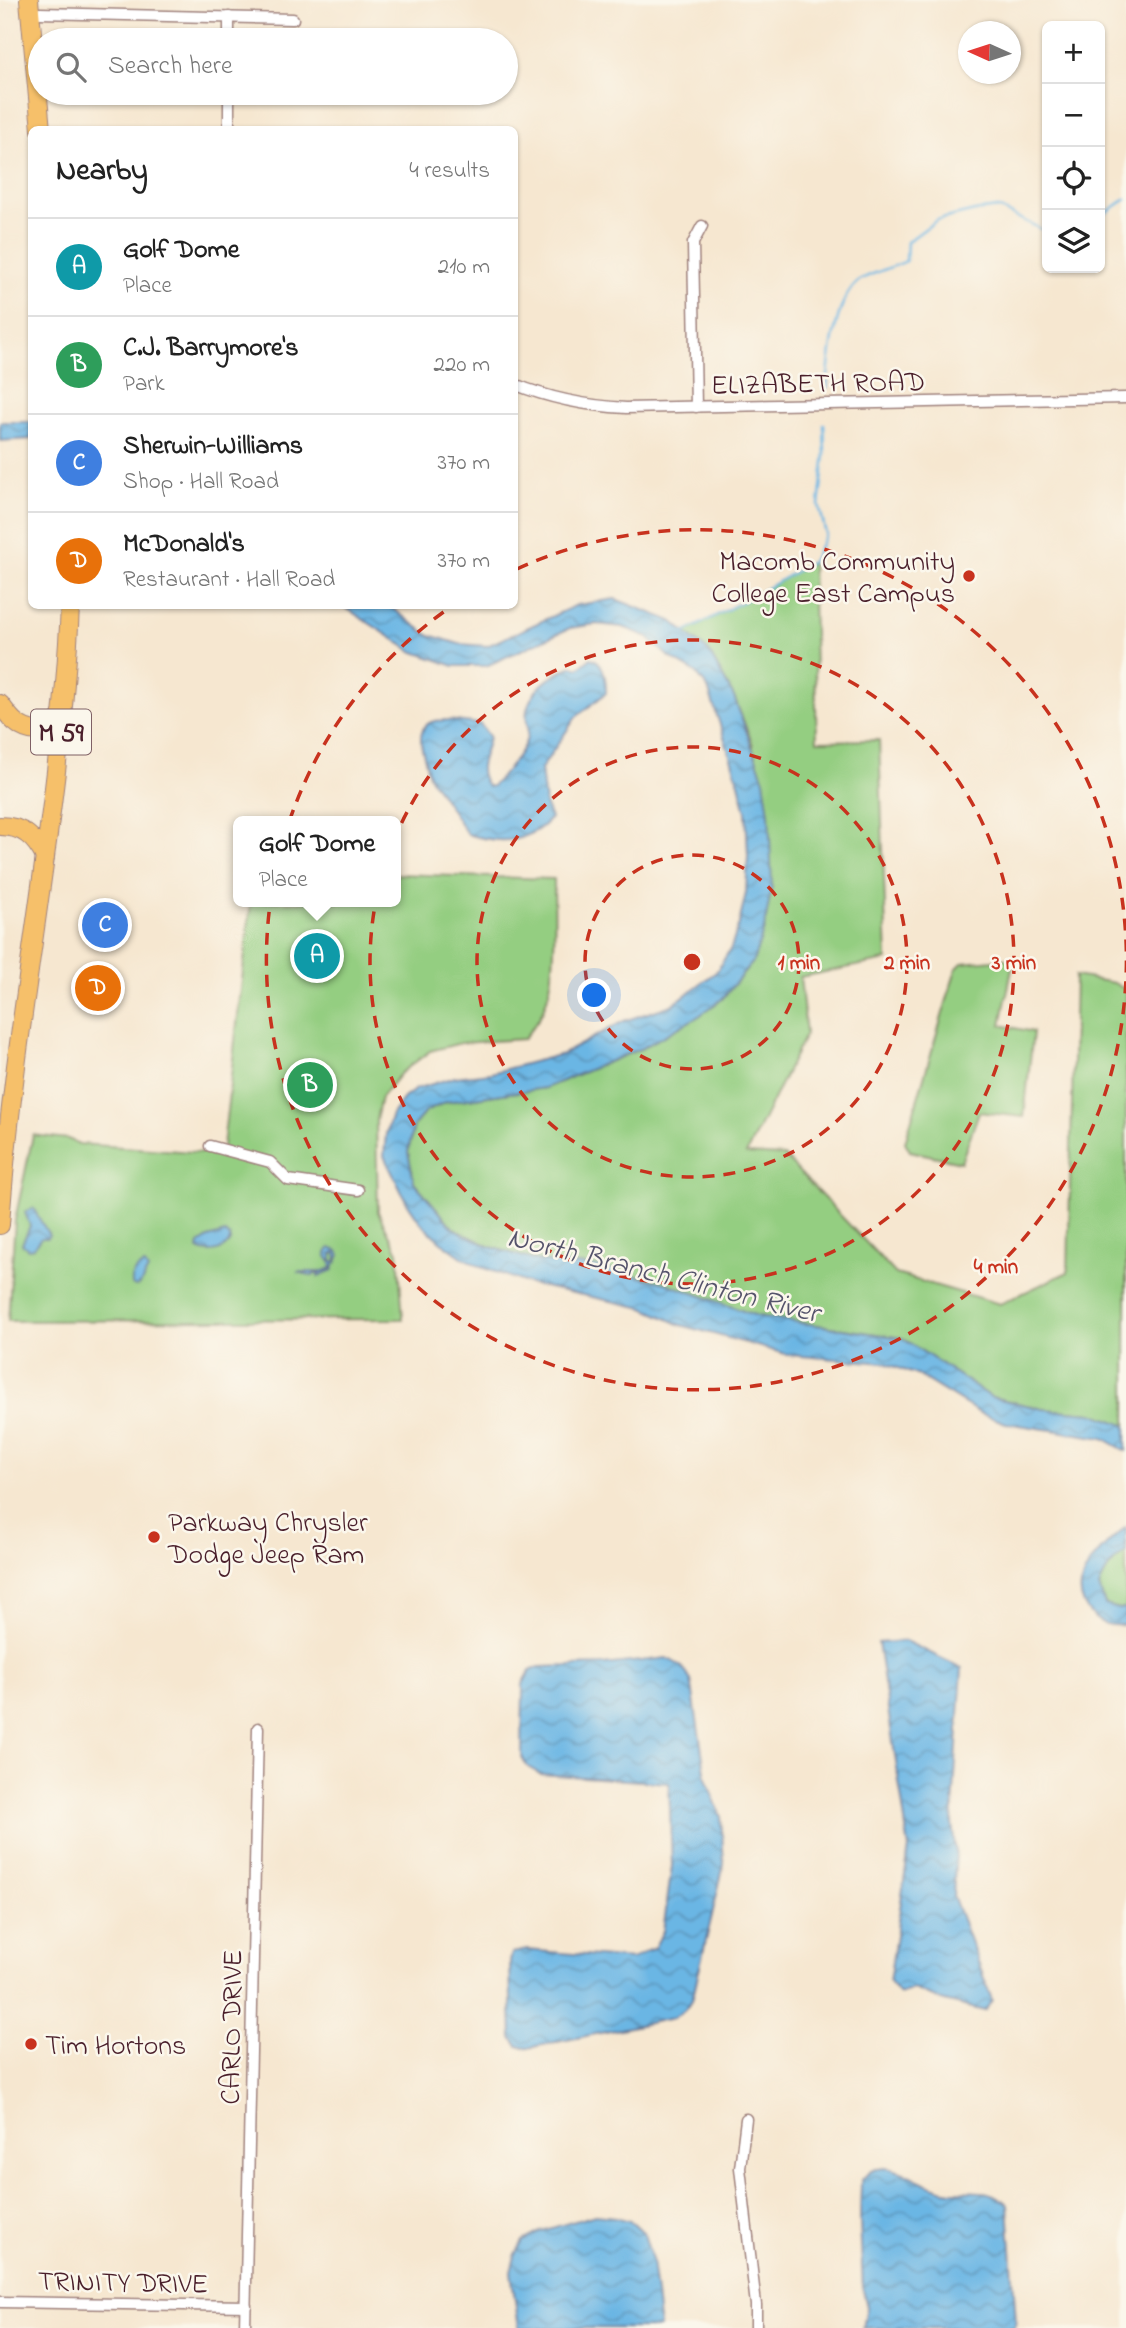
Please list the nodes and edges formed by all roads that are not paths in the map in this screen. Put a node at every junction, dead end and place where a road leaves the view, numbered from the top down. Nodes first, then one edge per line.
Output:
1 (36, 4) edge
2 (229, 17) junction
3 (293, 19) dead end
4 (37, 28) edge
5 (40, 28) edge
6 (229, 28) edge
7 (40, 105) edge
8 (48, 105) edge
9 (229, 105) edge
10 (41, 126) edge
11 (51, 126) edge
12 (229, 126) edge
13 (702, 226) dead end
14 (518, 385) edge
15 (1126, 398) edge
16 (696, 407) junction
17 (70, 609) edge
18 (0, 704) edge
19 (64, 709) junction
20 (0, 826) edge
21 (45, 857) junction
22 (210, 1146) dead end
23 (358, 1190) dead end
24 (0, 1225) edge
25 (258, 1728) dead end
26 (746, 2119) dead end
27 (0, 2302) edge
28 (246, 2306) junction
29 (245, 2328) edge
30 (756, 2328) edge

1 - 2 street
1 - 4 highway
1 - 5 highway
2 - 3 street
2 - 6 street
7 - 10 highway
8 - 11 highway
9 - 12 street
13 - 16 street
14 - 16 street, ELIZABETH ROAD
15 - 16 street, ELIZABETH ROAD
17 - 19 highway, M 59
18 - 19 highway
19 - 21 highway, M 59
20 - 21 highway
21 - 24 highway, M 59
22 - 23 street
25 - 28 street, CARLO DRIVE
26 - 30 street
27 - 28 street, TRINITY DRIVE
28 - 29 street, CARLO DRIVE

